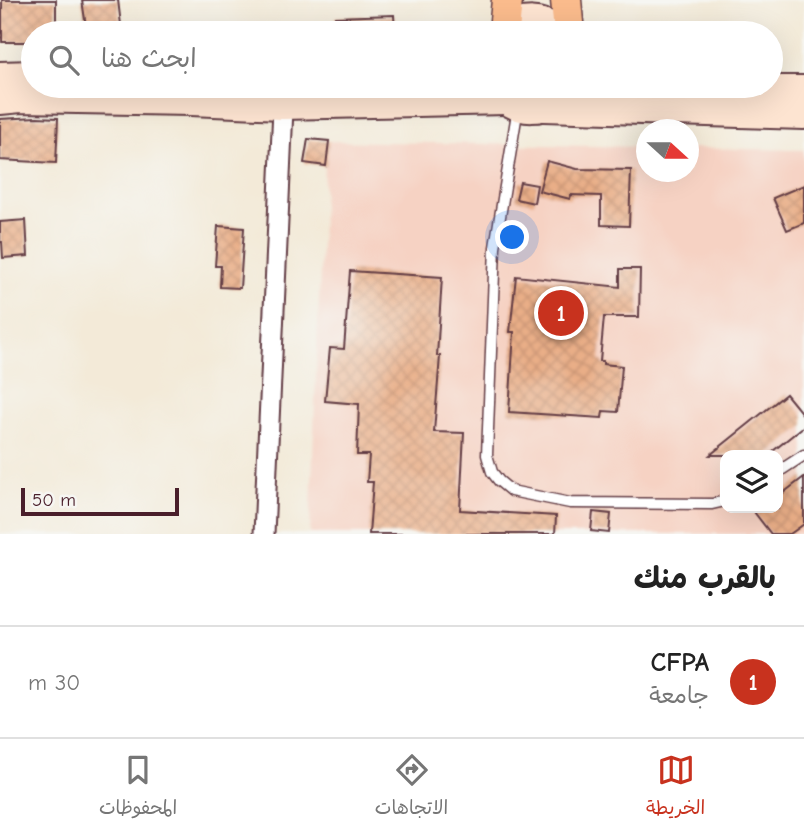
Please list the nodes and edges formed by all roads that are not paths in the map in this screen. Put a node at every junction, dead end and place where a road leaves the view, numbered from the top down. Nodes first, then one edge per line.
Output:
1 (507, 0) edge
2 (568, 1) edge
3 (504, 21) edge
4 (569, 21) edge
5 (21, 75) edge
6 (0, 76) edge
7 (783, 90) edge
8 (804, 90) edge
9 (21, 97) edge
10 (61, 98) edge
11 (247, 98) edge
12 (284, 98) edge
13 (400, 98) edge
14 (539, 98) edge
15 (0, 100) edge
16 (516, 100) edge
17 (804, 115) edge
18 (804, 455) edge
19 (783, 469) edge
20 (720, 502) edge
21 (264, 534) edge

1 - 3 main road
2 - 4 main road
5 - 6 main road
7 - 8 main road
9 - 15 main road
10 - 11 main road
12 - 21 street
13 - 16 main road
14 - 16 main road
16 - 17 main road
16 - 20 lane
18 - 19 lane

